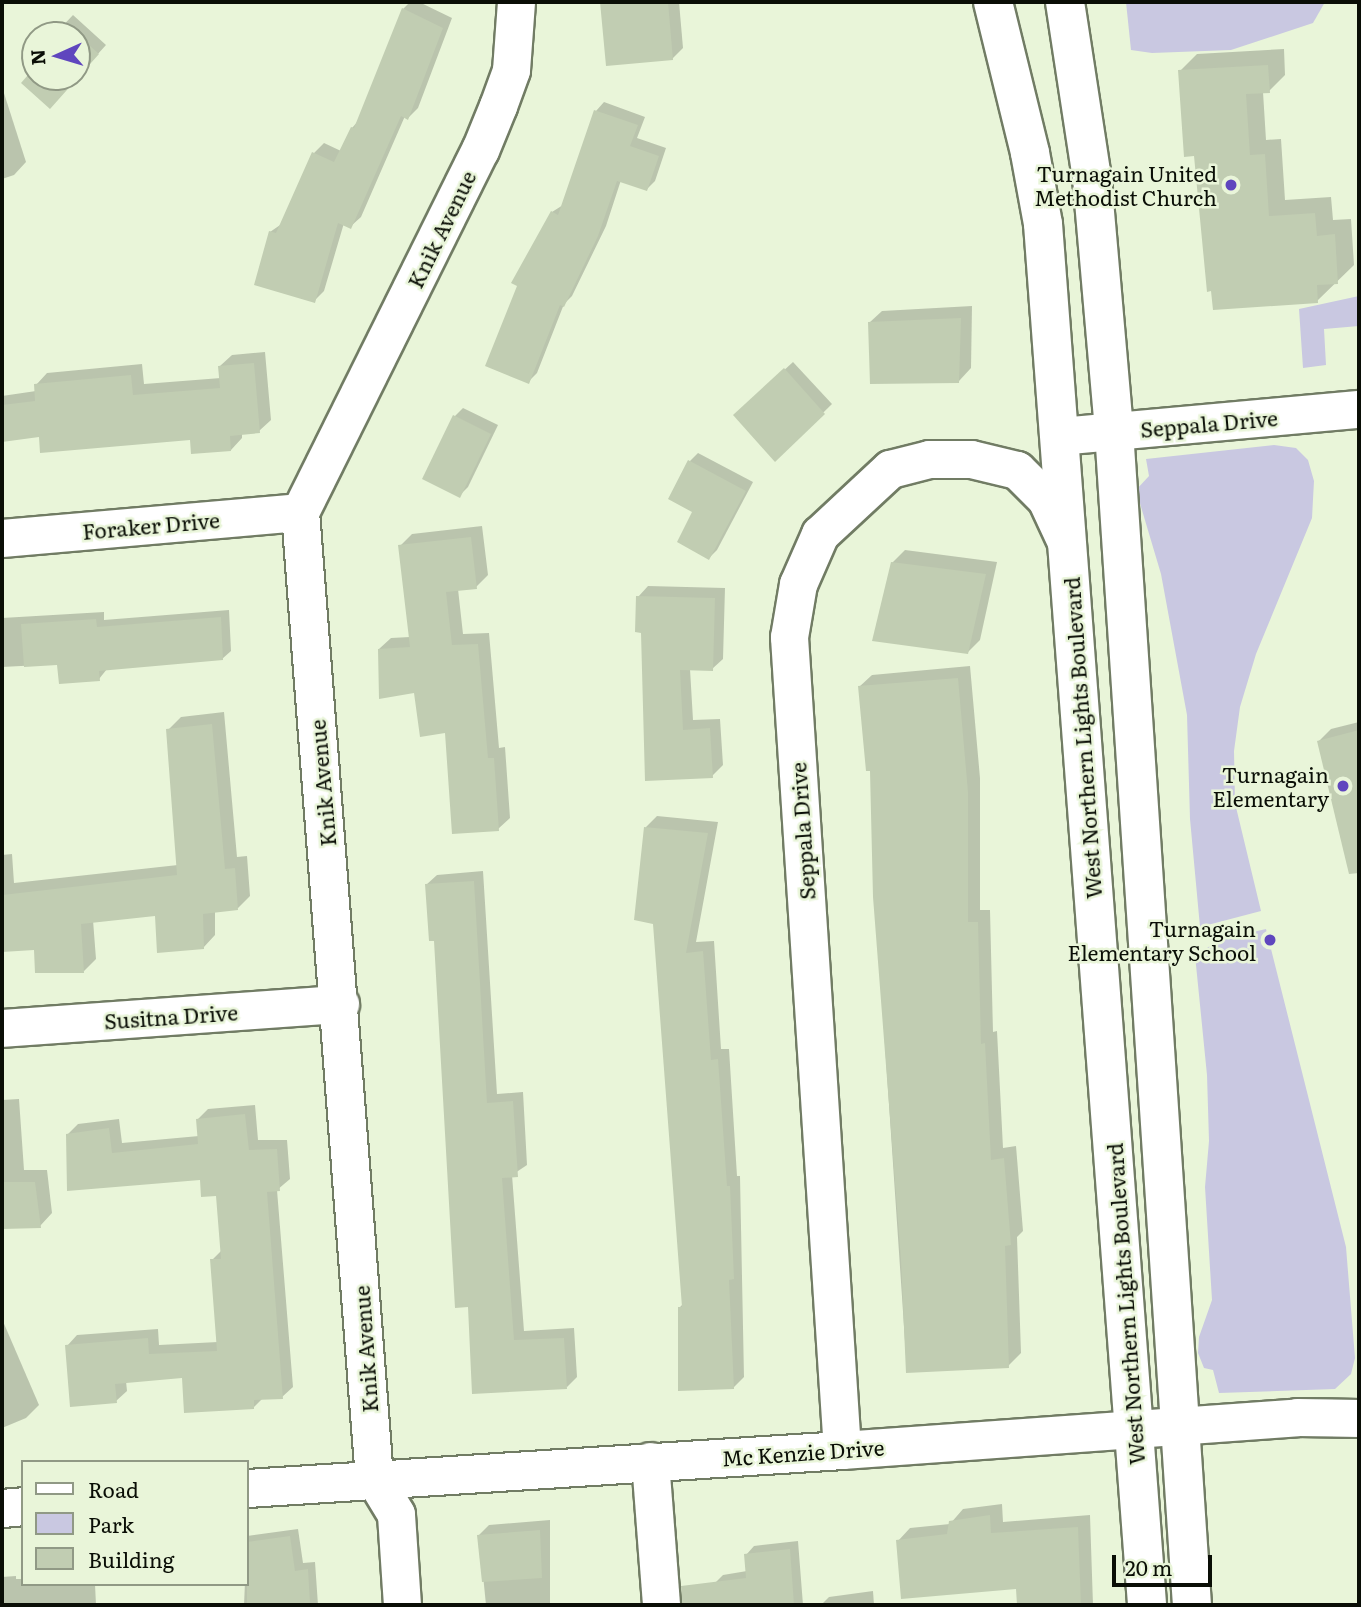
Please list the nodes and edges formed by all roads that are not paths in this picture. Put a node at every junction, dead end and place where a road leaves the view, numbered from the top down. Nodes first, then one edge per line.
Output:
1 (516, 2) edge
2 (993, 2) edge
3 (1065, 2) edge
4 (1359, 409) edge
5 (1114, 431) junction
6 (1060, 436) junction
7 (300, 512) junction
8 (2, 538) edge
9 (1068, 545) junction
10 (340, 1004) junction
11 (2, 1028) edge
12 (1359, 1418) edge
13 (1180, 1426) junction
14 (1134, 1429) junction
15 (842, 1450) junction
16 (650, 1461) junction
17 (374, 1478) junction
18 (248, 1488) edge
19 (21, 1506) edge
20 (2, 1508) edge
21 (402, 1605) edge
22 (661, 1605) edge
23 (1147, 1605) edge
24 (1192, 1605) edge

1 - 7 street, Knik Avenue
2 - 6 street, West Northern Lights Boulevard
3 - 5 street
4 - 5 street, Seppala Drive
5 - 6 street, Seppala Drive
5 - 13 street
6 - 9 street, West Northern Lights Boulevard
7 - 8 street, Foraker Drive
7 - 10 street, Knik Avenue
9 - 14 street, West Northern Lights Boulevard
9 - 15 street, Seppala Drive
10 - 11 street, Susitna Drive
10 - 17 street, Knik Avenue
12 - 13 street, Mc Kenzie Drive
13 - 14 street, Mc Kenzie Drive
13 - 24 street
14 - 15 street, Mc Kenzie Drive
14 - 23 street, West Northern Lights Boulevard
15 - 16 street, Mc Kenzie Drive
16 - 17 street, Mc Kenzie Drive
16 - 22 street
17 - 18 street, Mc Kenzie Drive
17 - 21 street, Knik Avenue
19 - 20 street

